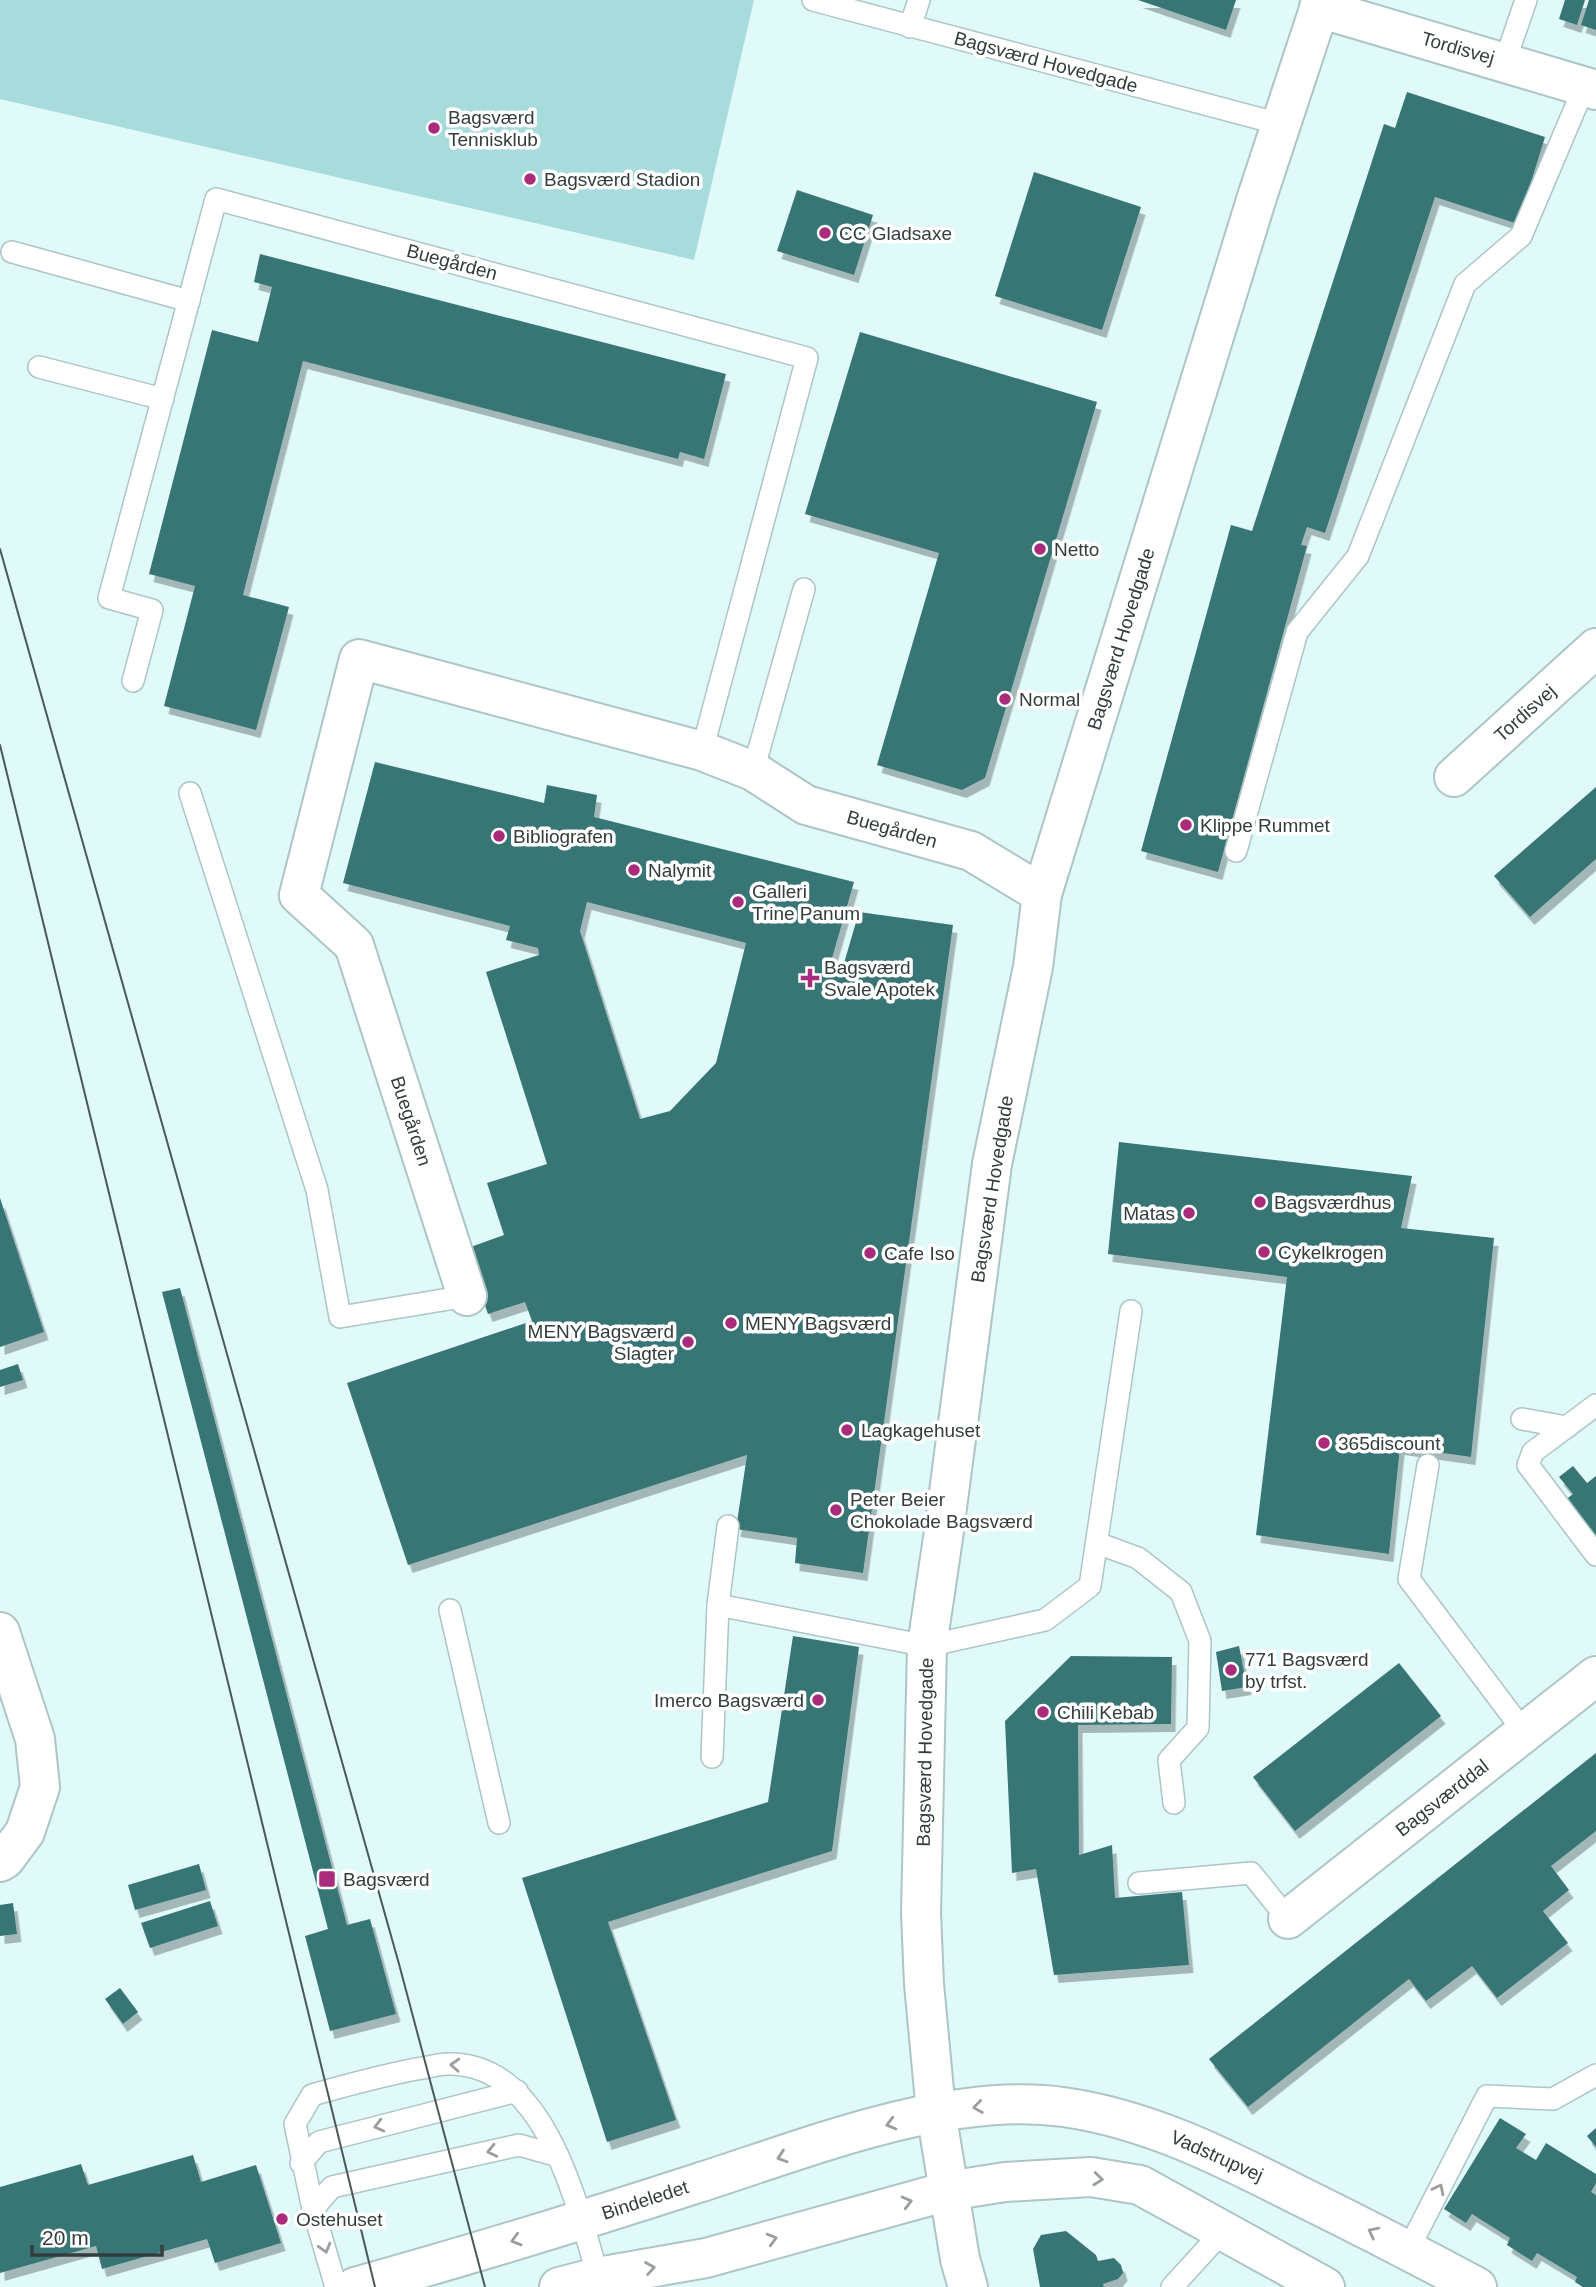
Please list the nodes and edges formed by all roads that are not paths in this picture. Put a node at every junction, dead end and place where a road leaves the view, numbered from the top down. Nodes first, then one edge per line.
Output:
1 (813, 0) edge
2 (919, 0) edge
3 (1526, 0) edge
4 (1320, 4) edge
5 (910, 27) junction
6 (1505, 61) junction
7 (1590, 87) edge
8 (1280, 124) junction
9 (12, 252) dead end
10 (189, 301) junction
11 (39, 368) dead end
12 (163, 399) junction
13 (804, 589) dead end
14 (1596, 648) edge
15 (133, 681) dead end
16 (702, 751) junction
17 (753, 771) junction
18 (1454, 777) dead end
19 (190, 793) dead end
20 (1236, 851) dead end
21 (1042, 894) junction
22 (467, 1296) joint
23 (1131, 1311) dead end
24 (1596, 1405) edge
25 (1522, 1419) dead end
26 (1567, 1427) junction
27 (1428, 1465) dead end
28 (728, 1526) dead end
29 (1097, 1543) junction
30 (1596, 1555) edge
31 (718, 1605) junction
32 (450, 1610) dead end
33 (0, 1632) edge
34 (927, 1646) junction
35 (1596, 1676) edge
36 (1525, 1732) junction
37 (712, 1757) dead end
38 (1174, 1803) dead end
39 (499, 1823) dead end
40 (0, 1862) edge
41 (1139, 1883) dead end
42 (1288, 1919) joint
43 (1596, 2075) edge
44 (517, 2091) junction
45 (936, 2112) junction
46 (558, 2156) junction
47 (301, 2162) junction
48 (948, 2191) junction
49 (313, 2209) junction
50 (582, 2221) junction
51 (1223, 2231) junction
52 (1408, 2250) junction
53 (598, 2277) junction
54 (336, 2287) edge
55 (355, 2287) edge
56 (559, 2287) edge
57 (968, 2287) edge
58 (1172, 2287) edge
59 (1325, 2287) edge
60 (1477, 2287) edge

1 - 5 lane, Bagsværd Hovedgade
2 - 5 lane
3 - 6 lane
4 - 6 street, Tordisvej
4 - 8 street, Bagsværd Hovedgade
5 - 8 lane, Bagsværd Hovedgade
6 - 7 street, Tordisvej
7 - 20 lane
8 - 21 street, Bagsværd Hovedgade
9 - 10 lane
10 - 12 lane, Buegården
10 - 16 lane, Buegården
11 - 12 lane
12 - 15 lane, Buegården
13 - 17 lane
14 - 18 street, Tordisvej
16 - 17 street, Buegården
16 - 22 street, Buegården
17 - 21 street, Buegården
19 - 22 lane, Buegården
21 - 34 street, Bagsværd Hovedgade
23 - 29 lane
24 - 26 lane
25 - 26 lane
26 - 30 lane
27 - 36 lane
28 - 31 lane
29 - 34 lane
29 - 38 lane
31 - 34 lane
31 - 37 lane
32 - 39 lane
33 - 40 street
34 - 45 street, Bagsværd Hovedgade
35 - 36 street, Bagsværddal
36 - 42 street, Bagsværddal
41 - 42 lane
52 -> 43 lane
44 - 46 lane
44 -> 47 lane
44 -> 47 lane
45 - 48 street, Bagsværd Hovedgade
45 -> 50 street, Bindeledet
52 -> 45 street, Vadstrupvej
46 -> 49 lane
46 - 50 lane
47 - 49 lane
48 -> 51 street
53 -> 48 street
48 - 57 street, Bagsværd Hovedgade
49 -> 54 lane
50 - 53 lane
50 -> 55 street, Bindeledet
51 - 58 lane
51 - 59 street
52 - 60 street, Vadstrupvej
53 - 56 street

